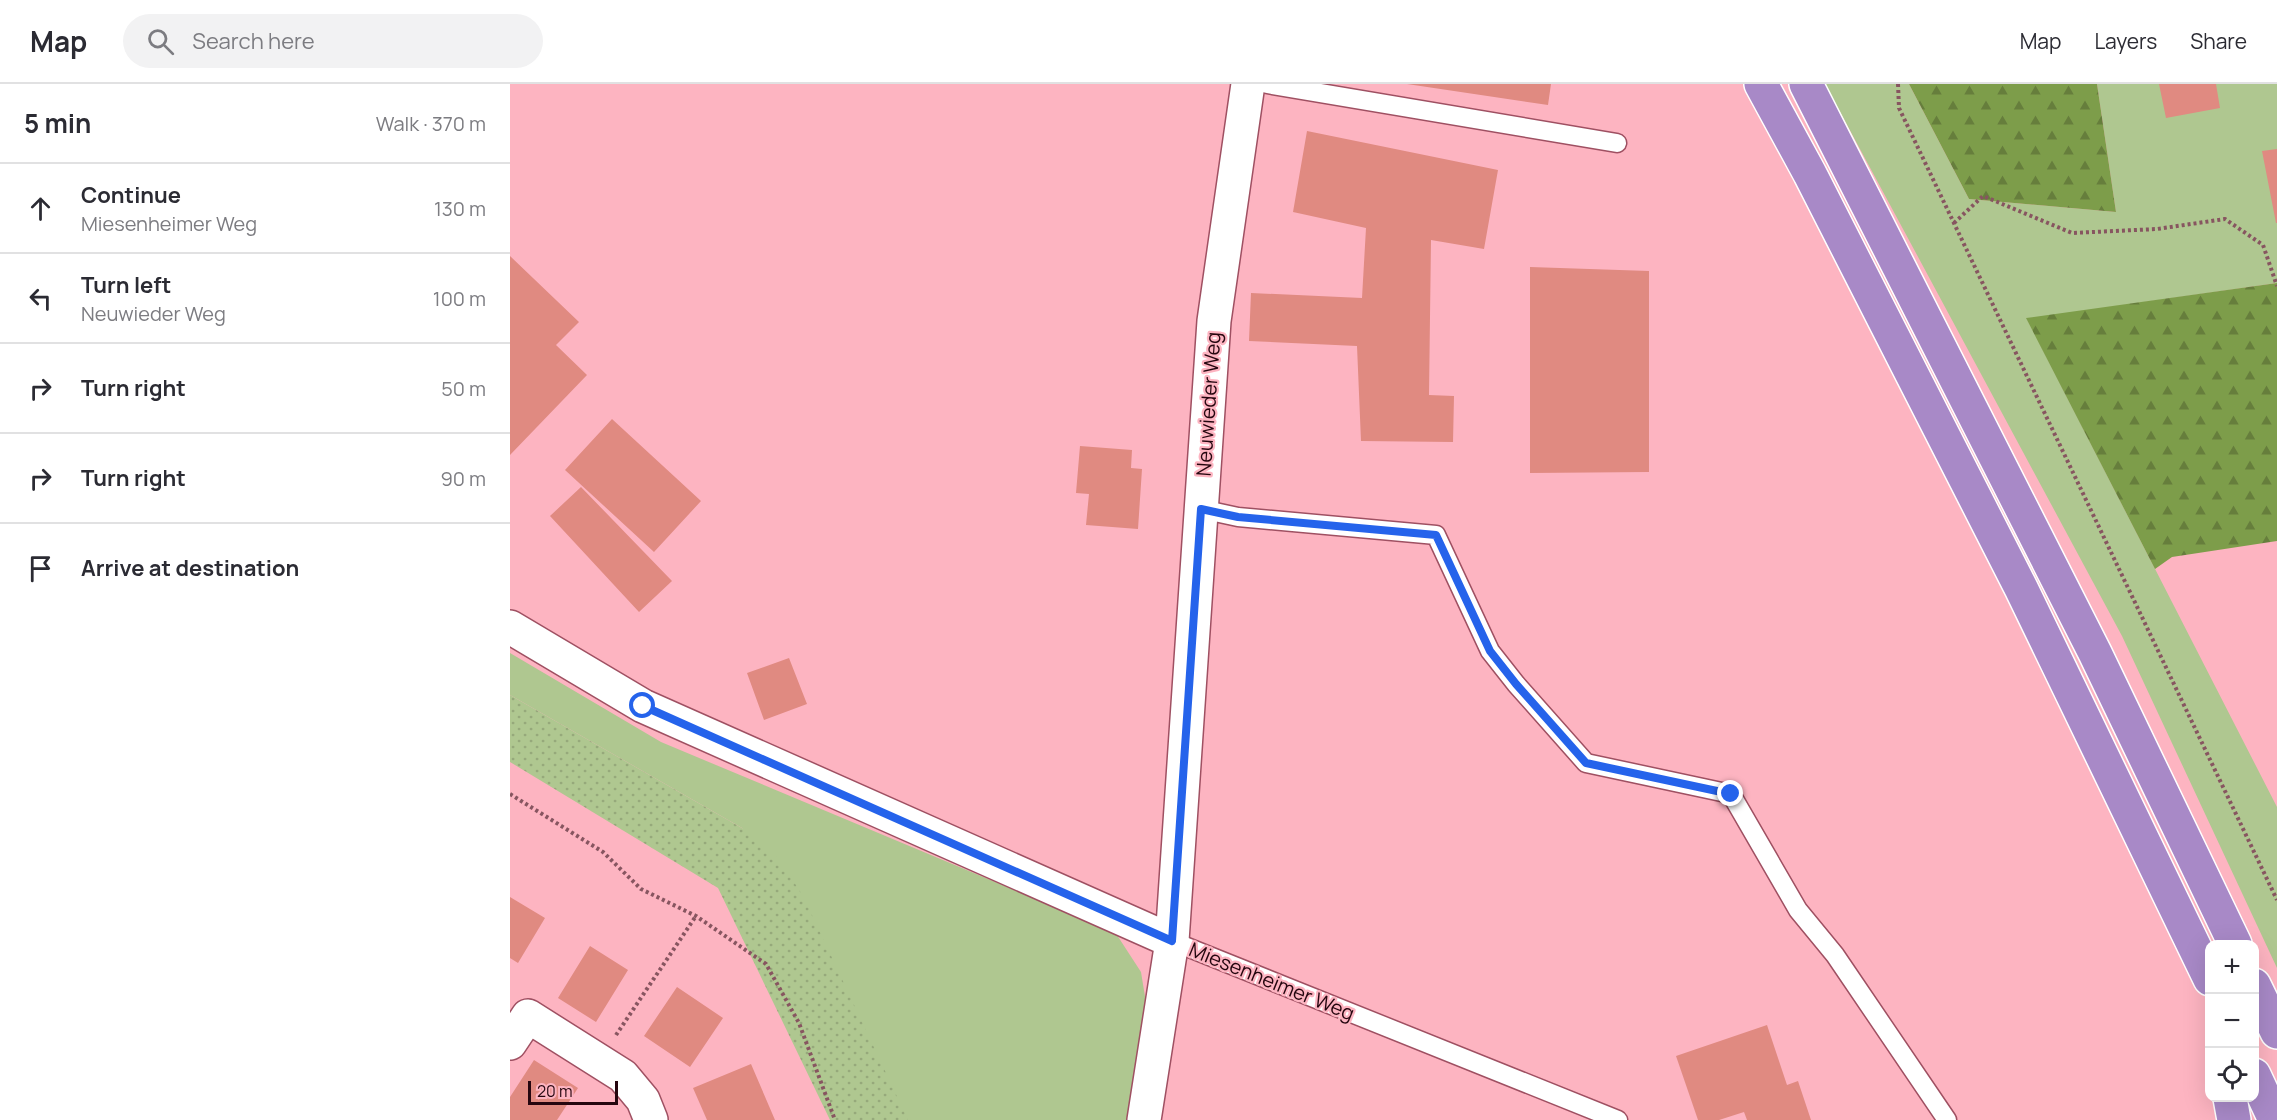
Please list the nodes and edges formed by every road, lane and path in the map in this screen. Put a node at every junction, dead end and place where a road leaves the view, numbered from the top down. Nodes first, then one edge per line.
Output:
1 (1248, 84) edge
2 (1267, 84) edge
3 (1761, 84) edge
4 (1806, 84) edge
5 (1898, 84) edge
6 (1617, 143) dead end
7 (1953, 223) junction
8 (2277, 286) edge
9 (1201, 509) junction
10 (510, 627) edge
11 (510, 794) edge
12 (2277, 900) edge
13 (696, 916) junction
14 (2233, 940) edge
15 (1172, 941) junction
16 (2205, 972) edge
17 (2258, 994) edge
18 (519, 1010) edge
19 (2277, 1032) edge
20 (510, 1043) edge
21 (598, 1062) junction
22 (2259, 1085) edge
23 (2231, 1102) edge
24 (651, 1120) edge
25 (835, 1120) edge
26 (1144, 1120) edge
27 (1618, 1120) edge
28 (1947, 1120) edge
29 (2234, 1120) edge
30 (2276, 1120) edge

1 - 9 street, Neuwieder Weg
2 - 6 lane
3 - 16 highway
4 - 14 highway
5 - 7 path
7 - 8 path
7 - 12 path
9 - 15 street, Neuwieder Weg
9 - 28 lane
10 - 15 street, Miesenheimer Weg
11 - 13 path
13 - 21 path
13 - 25 path
15 - 26 street, Neuwieder Weg
15 - 27 lane, Miesenheimer Weg
17 - 19 highway
18 - 20 street
18 - 21 street
21 - 24 street
22 - 30 highway
23 - 29 highway

